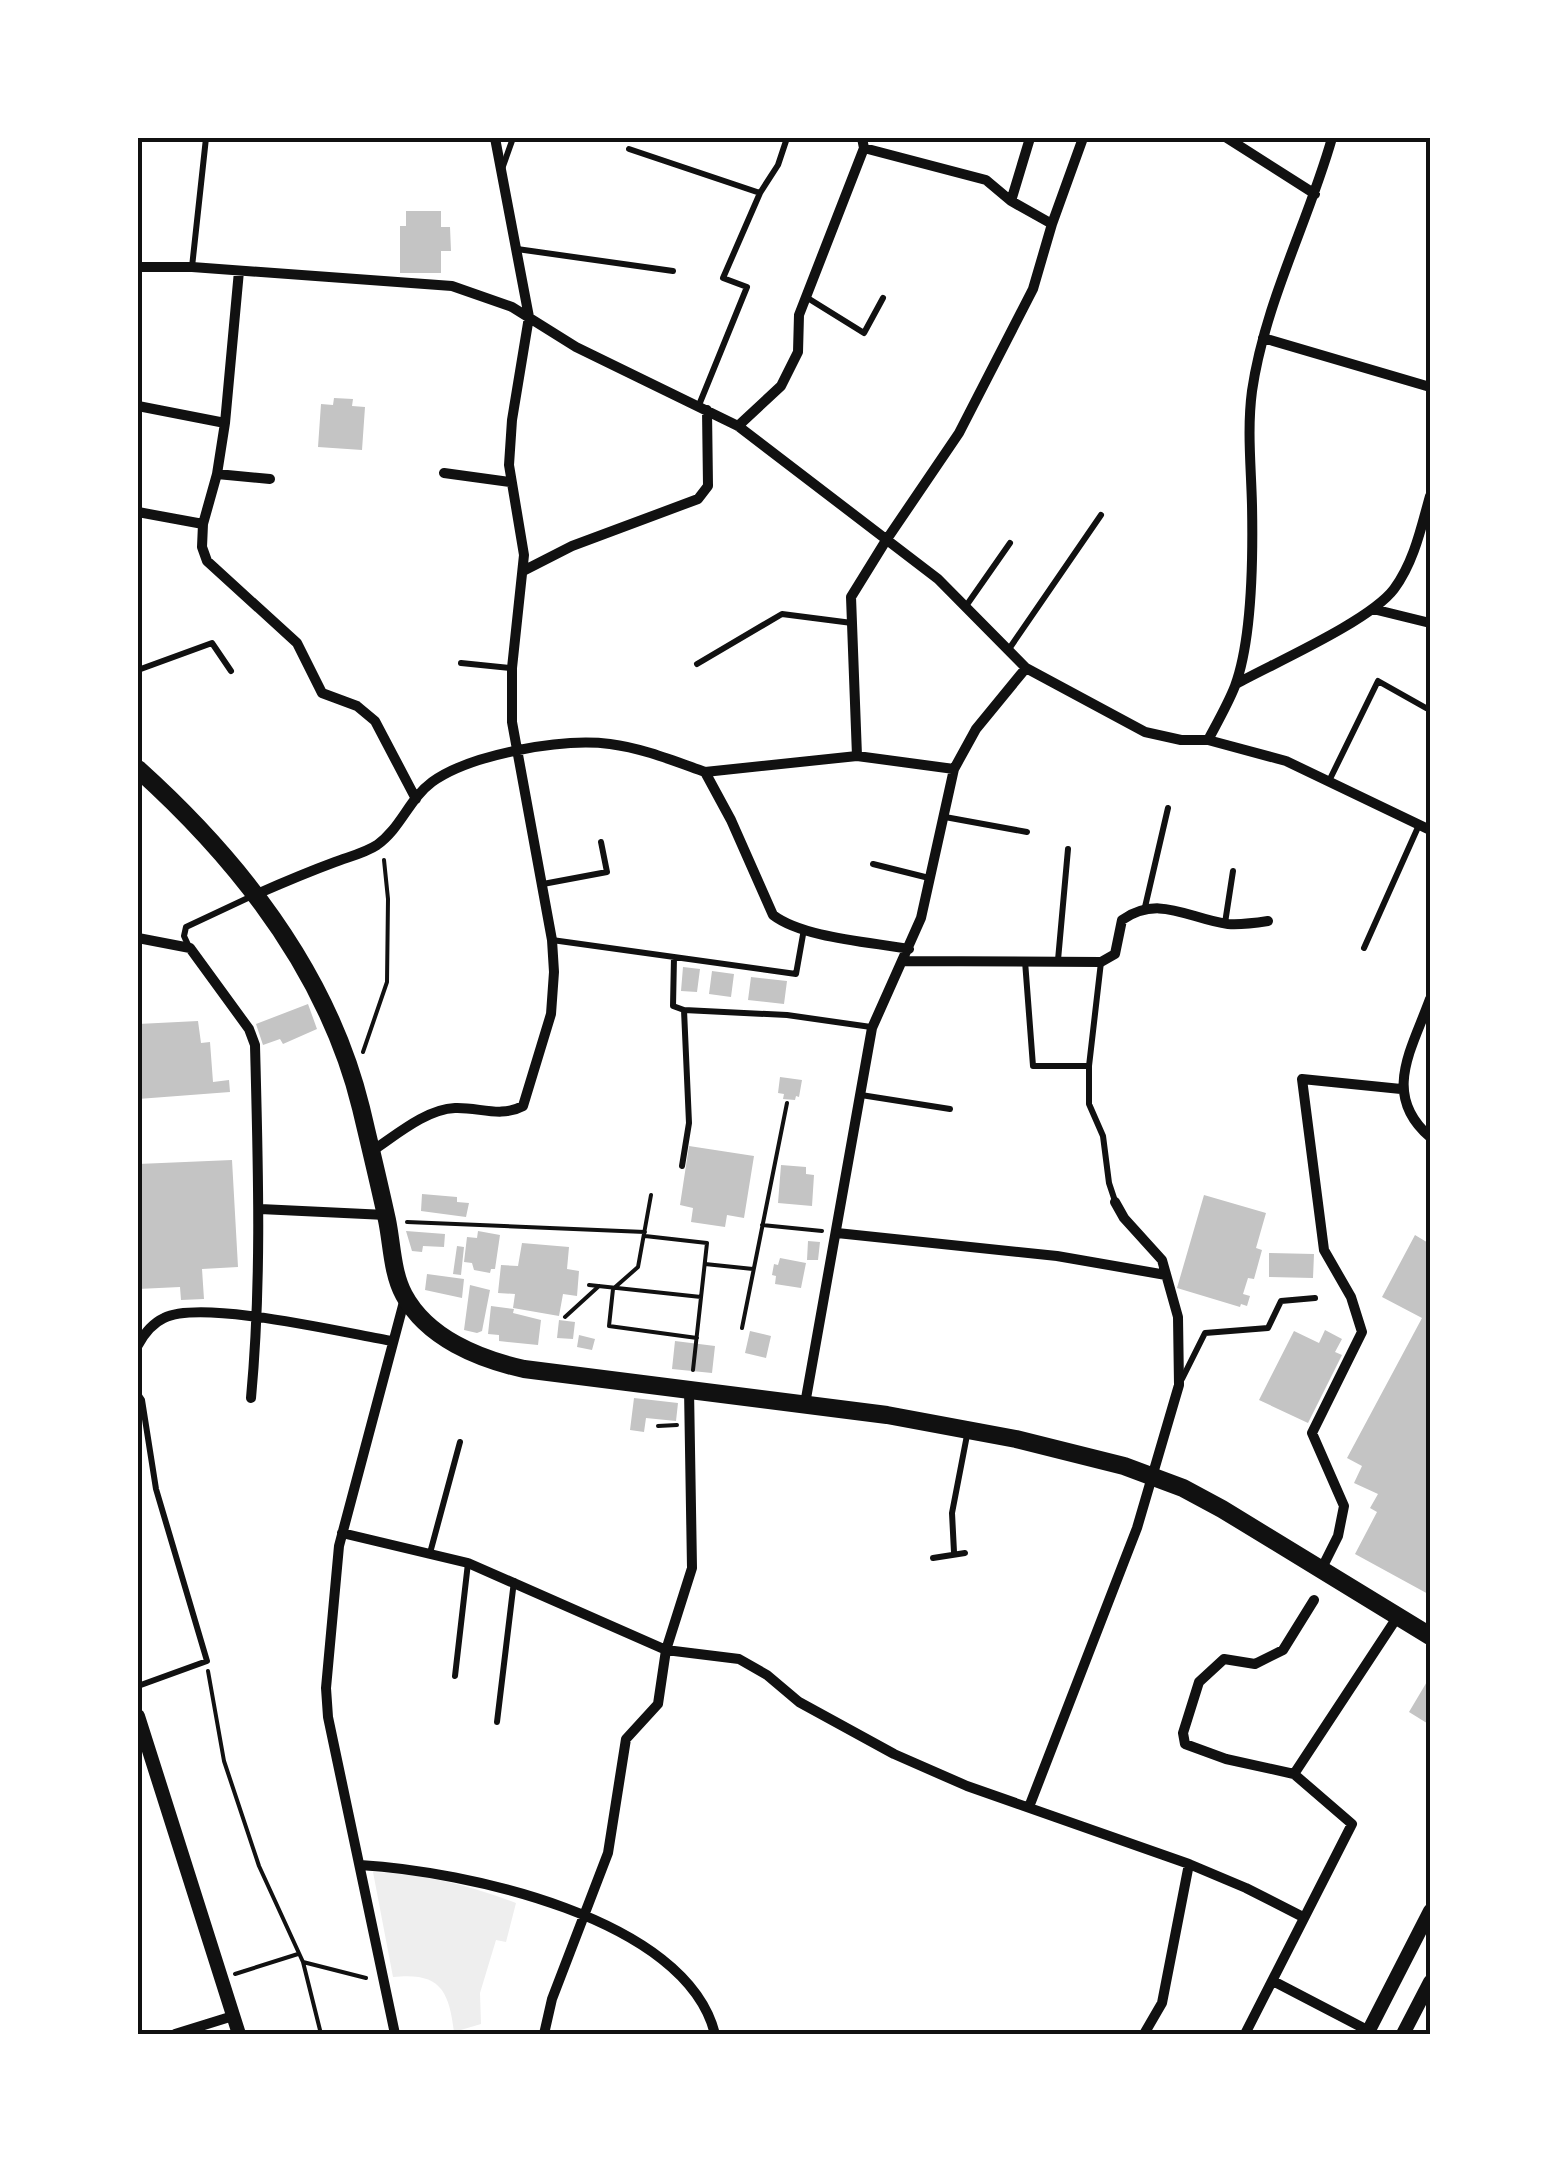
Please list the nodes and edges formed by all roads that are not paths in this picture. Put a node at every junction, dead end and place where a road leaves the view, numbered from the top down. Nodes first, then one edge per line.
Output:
1 (206, 138) edge
2 (495, 138) edge
3 (512, 138) edge
4 (786, 138) edge
5 (1030, 138) edge
6 (1083, 138) edge
7 (1227, 138) edge
8 (1332, 138) edge
9 (863, 143) edge
10 (630, 149) dead end
11 (502, 170) junction
12 (760, 193) junction
13 (1315, 194) junction
14 (1011, 200) junction
15 (1052, 224) junction
16 (516, 248) junction
17 (138, 267) edge
18 (192, 267) junction
19 (239, 271) junction
20 (673, 272) dead end
21 (805, 296) junction
22 (884, 298) dead end
23 (529, 316) junction
24 (1263, 338) junction
25 (1430, 387) edge
26 (138, 406) edge
27 (703, 407) junction
28 (225, 423) junction
29 (738, 426) junction
30 (444, 472) dead end
31 (217, 474) junction
32 (270, 479) dead end
33 (510, 482) junction
34 (1430, 496) edge
35 (138, 512) edge
36 (1101, 515) dead end
37 (203, 524) junction
38 (884, 542) junction
39 (1010, 543) dead end
40 (523, 571) junction
41 (965, 607) junction
42 (1374, 609) junction
43 (852, 622) junction
44 (1430, 623) edge
45 (1009, 649) junction
46 (460, 664) dead end
47 (697, 664) dead end
48 (512, 668) junction
49 (1026, 668) junction
50 (138, 670) edge
51 (231, 671) dead end
52 (1236, 684) junction
53 (1426, 708) dead end
54 (1208, 740) junction
55 (516, 752) junction
56 (857, 756) junction
57 (138, 768) edge
58 (954, 770) junction
59 (705, 772) junction
60 (1329, 782) junction
61 (416, 799) junction
62 (1168, 808) dead end
63 (941, 816) junction
64 (1425, 827) edge
65 (1027, 832) dead end
66 (601, 842) dead end
67 (1068, 849) dead end
68 (873, 864) dead end
69 (1233, 871) dead end
70 (929, 878) junction
71 (542, 885) junction
72 (257, 894) junction
73 (1146, 907) junction
74 (1268, 921) dead end
75 (1224, 924) junction
76 (804, 929) junction
77 (138, 938) edge
78 (552, 940) junction
79 (190, 948) junction
80 (1364, 948) dead end
81 (909, 949) junction
82 (674, 957) junction
83 (1058, 960) junction
84 (904, 961) junction
85 (1025, 961) junction
86 (1101, 962) junction
87 (1430, 999) edge
88 (684, 1010) junction
89 (872, 1028) junction
90 (1089, 1066) junction
91 (1401, 1089) junction
92 (861, 1095) junction
93 (950, 1108) dead end
94 (1430, 1137) edge
95 (372, 1151) junction
96 (682, 1166) dead end
97 (1115, 1202) joint
98 (260, 1209) junction
99 (386, 1218) junction
100 (837, 1233) junction
101 (1166, 1275) junction
102 (405, 1297) junction
103 (1316, 1298) dead end
104 (258, 1318) junction
105 (138, 1341) edge
106 (392, 1342) junction
107 (691, 1380) junction
108 (1179, 1385) junction
109 (138, 1394) edge
110 (251, 1398) dead end
111 (805, 1404) junction
112 (968, 1430) junction
113 (460, 1442) dead end
114 (1154, 1476) junction
115 (342, 1532) junction
116 (954, 1552) junction
117 (430, 1553) junction
118 (965, 1553) dead end
119 (932, 1558) dead end
120 (468, 1562) junction
121 (1322, 1570) junction
122 (514, 1581) junction
123 (1314, 1600) dead end
124 (1398, 1616) junction
125 (1430, 1636) edge
126 (666, 1650) junction
127 (455, 1676) dead end
128 (138, 1686) edge
129 (138, 1716) edge
130 (497, 1722) dead end
131 (1294, 1774) junction
132 (1029, 1807) junction
133 (1189, 1864) junction
134 (360, 1865) junction
135 (1430, 1911) edge
136 (585, 1916) junction
137 (1303, 1918) junction
138 (1273, 1980) junction
139 (1430, 1982) edge
140 (233, 2016) junction
141 (711, 2018) junction
142 (1368, 2032) edge
143 (175, 2034) edge
144 (239, 2034) edge
145 (395, 2034) edge
146 (544, 2034) edge
147 (714, 2034) edge
148 (725, 2034) edge
149 (1144, 2034) edge
150 (1245, 2034) edge
151 (1403, 2034) edge

1 - 18 lane
2 - 11 street
3 - 11 lane
4 - 12 lane
5 - 14 street
6 - 15 street
7 - 13 street
8 - 13 street
9 - 14 street
9 - 21 street
10 - 12 lane
11 - 16 street
12 - 27 lane
13 - 24 street
14 - 15 street
15 - 38 street
16 - 20 lane
16 - 23 street
17 - 18 street
18 - 19 street
19 - 23 street
19 - 28 street
21 - 22 lane
21 - 29 street
23 - 27 street
23 - 33 street
24 - 25 street
24 - 52 street
26 - 28 street
27 - 29 street
27 - 40 street
28 - 31 street
29 - 38 street
30 - 33 street
31 - 32 street
31 - 37 street
33 - 40 street
34 - 42 street
35 - 37 street
36 - 45 lane
37 - 61 street
38 - 41 street
38 - 43 street
39 - 41 lane
40 - 48 street
41 - 45 street
42 - 44 street
42 - 52 street
43 - 47 lane
43 - 56 street
45 - 49 street
46 - 48 lane
48 - 55 street
49 - 54 street
49 - 58 street
50 - 51 lane
52 - 54 street
53 - 60 lane
54 - 60 street
55 - 59 street
55 - 61 street
55 - 71 street
56 - 58 street
56 - 59 street
57 - 72 main road
58 - 63 street
59 - 76 street
60 - 64 street
61 - 72 street
62 - 73 lane
63 - 65 lane
63 - 70 street
64 - 80 lane
66 - 71 lane
67 - 83 lane
68 - 70 lane
69 - 75 lane
70 - 81 street
71 - 78 street
72 - 79 lane
72 - 95 main road
73 - 75 street
73 - 86 street
74 - 75 street
76 - 81 street
76 - 82 lane
77 - 79 street
78 - 82 lane
78 - 95 street
79 - 98 street
81 - 84 street
82 - 88 lane
83 - 85 street
83 - 86 street
84 - 85 street
84 - 89 street
85 - 90 lane
86 - 90 lane
87 - 91 street
88 - 89 lane
88 - 96 lane
89 - 92 street
90 - 97 lane
91 - 94 street
91 - 121 street
92 - 93 lane
92 - 100 street
95 - 99 main road
97 - 101 street
98 - 99 street
98 - 104 street
99 - 102 main road
100 - 101 street
100 - 111 street
101 - 108 street
102 - 106 street
102 - 107 main road
103 - 108 lane
104 - 105 street
104 - 106 street
104 - 110 street
106 - 115 street
107 - 111 main road
107 - 126 street
108 - 114 street
109 - 128 lane
111 - 112 main road
112 - 114 main road
112 - 116 lane
113 - 117 lane
114 - 121 main road
114 - 132 street
115 - 117 street
115 - 134 street
116 - 118 lane
116 - 119 lane
117 - 120 street
120 - 122 street
120 - 127 lane
121 - 124 main road
122 - 126 street
122 - 130 lane
123 - 131 street
124 - 125 main road
124 - 131 street
126 - 132 street
126 - 136 street
129 - 140 street
131 - 137 street
132 - 133 street
133 - 137 street
133 - 149 street
134 - 136 street
134 - 145 street
135 - 142 street
136 - 141 street
136 - 146 street
137 - 138 street
138 - 142 street
138 - 150 street
139 - 151 street
140 - 143 street
140 - 144 street
141 - 147 street
141 - 148 street

